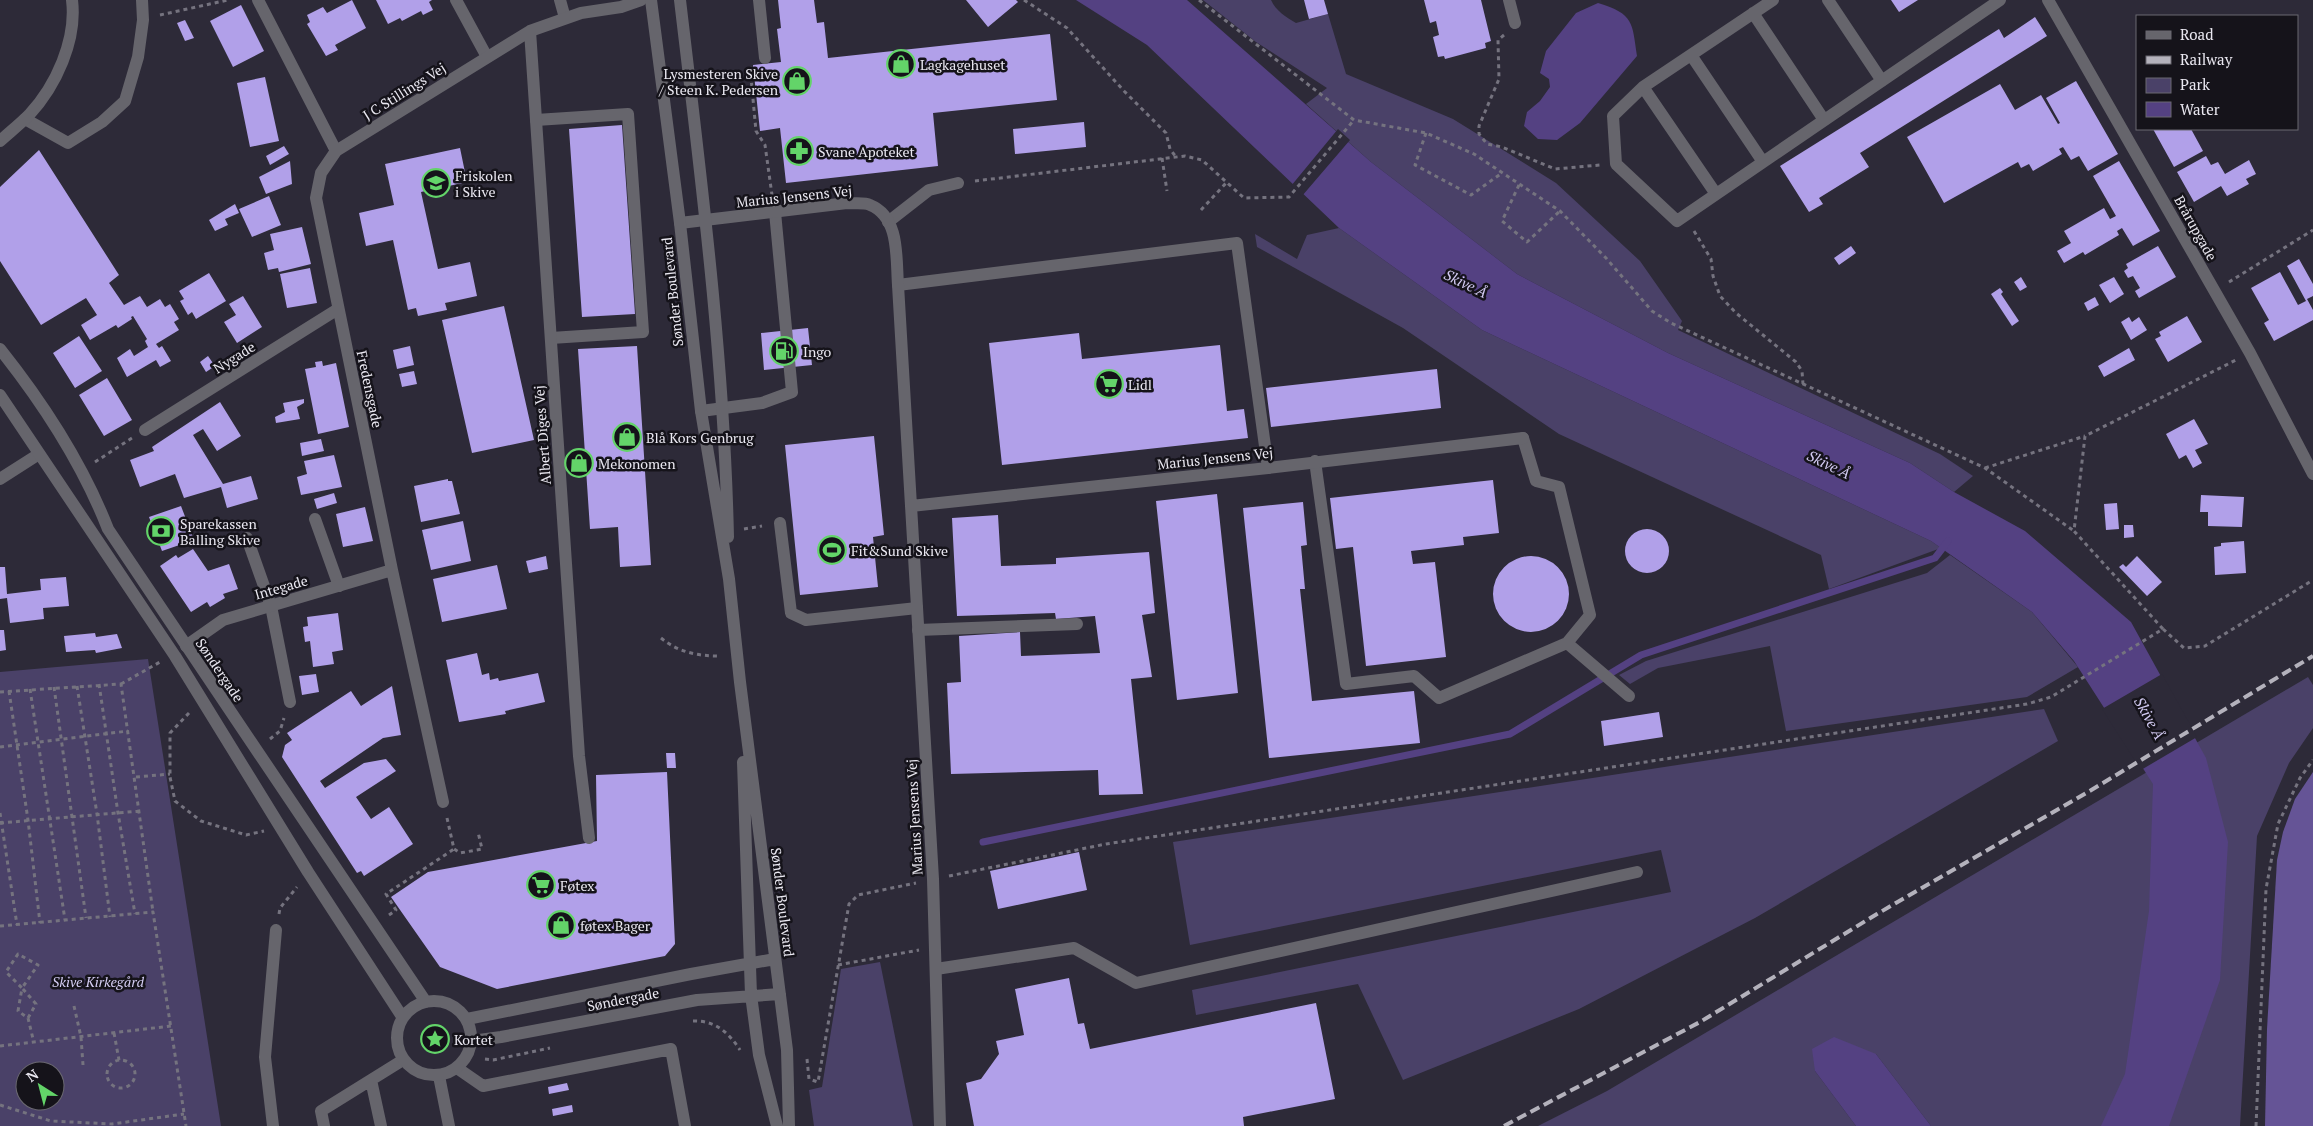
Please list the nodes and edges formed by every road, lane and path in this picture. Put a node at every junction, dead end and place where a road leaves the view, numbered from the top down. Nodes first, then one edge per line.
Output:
1 (72, 0) edge
2 (142, 0) edge
3 (228, 0) edge
4 (258, 0) edge
5 (456, 0) edge
6 (560, 0) edge
7 (641, 0) edge
8 (651, 0) edge
9 (680, 0) edge
10 (759, 0) edge
11 (1024, 0) edge
12 (1199, 0) edge
13 (1509, 0) edge
14 (1773, 0) edge
15 (1828, 0) edge
16 (2000, 0) edge
17 (2048, 0) edge
18 (1753, 13) junction
19 (565, 18) junction
20 (143, 20) junction
21 (1515, 23) joint
22 (530, 31) junction
23 (1692, 55) junction
24 (487, 57) junction
25 (766, 58) joint
26 (1882, 81) junction
27 (1643, 87) junction
28 (25, 119) junction
29 (536, 120) junction
30 (1354, 120) junction
31 (1824, 120) junction
32 (1426, 133) junction
33 (0, 141) edge
34 (336, 151) junction
35 (1176, 157) junction
36 (1162, 158) junction
37 (1763, 162) junction
38 (1616, 164) junction
39 (1502, 173) junction
40 (1226, 182) junction
41 (958, 183) joint
42 (1519, 185) junction
43 (1167, 191) dead end
44 (1716, 194) junction
45 (1201, 210) dead end
46 (1560, 211) junction
47 (775, 212) junction
48 (1684, 215) junction
49 (706, 220) junction
50 (888, 222) junction
51 (680, 223) junction
52 (2313, 230) edge
53 (898, 285) junction
54 (2214, 291) junction
55 (338, 309) junction
56 (551, 338) junction
57 (0, 349) edge
58 (2250, 353) junction
59 (1804, 384) junction
60 (0, 396) edge
61 (723, 408) junction
62 (701, 411) junction
63 (145, 430) joint
64 (2085, 436) junction
65 (40, 454) junction
66 (1315, 461) junction
67 (1268, 468) junction
68 (1985, 468) junction
69 (80, 472) junction
70 (2313, 474) edge
71 (0, 479) edge
72 (911, 506) junction
73 (315, 518) dead end
74 (780, 522) joint
75 (2074, 531) junction
76 (728, 532) junction
77 (247, 538) dead end
78 (392, 570) junction
79 (730, 579) junction
80 (2313, 580) edge
81 (339, 586) junction
82 (271, 606) junction
83 (917, 608) junction
84 (1077, 624) dead end
85 (2163, 629) junction
86 (918, 630) junction
87 (661, 638) dead end
88 (1568, 643) junction
89 (186, 646) junction
90 (700, 656) dead end
91 (152, 666) dead end
92 (740, 682) junction
93 (99, 684) junction
94 (121, 684) junction
95 (77, 686) junction
96 (54, 687) junction
97 (30, 689) junction
98 (9, 691) junction
99 (0, 692) edge
100 (1629, 696) dead end
101 (202, 700) junction
102 (290, 702) joint
103 (128, 731) junction
104 (107, 734) junction
105 (84, 736) junction
106 (61, 739) junction
107 (39, 742) junction
108 (17, 744) junction
109 (0, 747) edge
110 (255, 750) junction
111 (2313, 760) edge
112 (170, 774) junction
113 (135, 777) junction
114 (443, 802) dead end
115 (140, 811) junction
116 (0, 813) edge
117 (118, 813) junction
118 (453, 813) dead end
119 (97, 814) junction
120 (73, 817) junction
121 (50, 819) junction
122 (28, 820) junction
123 (1, 823) edge
124 (281, 828) junction
125 (478, 832) dead end
126 (589, 838) dead end
127 (454, 849) junction
128 (308, 872) junction
129 (1637, 872) dead end
130 (933, 879) junction
131 (396, 910) dead end
132 (153, 912) junction
133 (135, 914) junction
134 (110, 916) junction
135 (86, 918) junction
136 (65, 920) junction
137 (40, 923) junction
138 (17, 924) junction
139 (0, 926) edge
140 (276, 930) joint
141 (935, 947) junction
142 (775, 959) junction
143 (749, 964) junction
144 (838, 965) junction
145 (936, 969) junction
146 (22, 988) junction
147 (780, 994) junction
148 (752, 995) junction
149 (426, 1002) junction
150 (74, 1006) dead end
151 (28, 1018) junction
152 (403, 1018) junction
153 (467, 1019) junction
154 (171, 1026) junction
155 (114, 1033) junction
156 (81, 1037) junction
157 (472, 1041) junction
158 (34, 1042) junction
159 (0, 1046) edge
160 (119, 1060) junction
161 (403, 1060) junction
162 (83, 1065) dead end
163 (457, 1068) junction
164 (439, 1076) junction
165 (371, 1080) junction
166 (818, 1082) dead end
167 (0, 1105) edge
168 (184, 1114) junction
169 (186, 1126) edge
170 (273, 1126) edge
171 (324, 1126) edge
172 (381, 1126) edge
173 (450, 1126) edge
174 (685, 1126) edge
175 (777, 1126) edge
176 (790, 1126) edge
177 (940, 1126) edge
178 (2256, 1126) edge

1 - 28 street
2 - 20 street
3 - 20 path
4 - 34 street
5 - 24 street
6 - 19 street
7 - 19 street, J C Stillings Vej
8 - 51 street, Sønder Boulevard
9 - 49 street, Sønder Boulevard
10 - 25 street
11 - 35 path
12 - 30 path
13 - 21 street
14 - 18 street
15 - 26 street
16 - 26 street
17 - 54 street, Brårupgade
18 - 23 street
18 - 31 street
19 - 22 street, J C Stillings Vej
20 - 28 street
21 - 38 path
22 - 24 street, J C Stillings Vej
22 - 29 street, Albert Diges Vej
23 - 27 street
23 - 37 street
24 - 34 street, J C Stillings Vej
25 - 47 path
26 - 31 street
27 - 38 street
27 - 44 street
28 - 33 street
29 - 56 street, Albert Diges Vej
29 - 56 street
30 - 32 path
30 - 40 path
31 - 37 street
32 - 39 path
32 - 39 path
34 - 55 street, Fredensgade
35 - 36 path
35 - 40 path
36 - 41 path
36 - 43 path
37 - 44 street
38 - 48 street
39 - 42 path
40 - 45 path
41 - 50 street
42 - 46 path
42 - 46 path
44 - 48 street
46 - 59 path
47 - 49 street, Marius Jensens Vej
47 - 50 street, Marius Jensens Vej
47 - 61 street
48 - 59 path
49 - 51 street, Marius Jensens Vej
49 - 61 street, Sønder Boulevard
50 - 53 street, Marius Jensens Vej
51 - 62 street, Sønder Boulevard
52 - 54 path
53 - 67 street
53 - 72 street, Marius Jensens Vej
54 - 58 street, Brårupgade
55 - 63 street, Nygade
55 - 78 street, Fredensgade
56 - 126 street, Albert Diges Vej
57 - 69 street, Søndergade
58 - 64 path
58 - 70 street, Brårupgade
59 - 68 path
60 - 65 street
61 - 62 street
61 - 76 street, Sønder Boulevard
62 - 79 street, Sønder Boulevard
63 - 69 path
64 - 68 path
64 - 75 path
65 - 71 street
65 - 101 street
66 - 67 street, Marius Jensens Vej
66 - 88 street, Marius Jensens Vej
66 - 88 street
67 - 72 street, Marius Jensens Vej
68 - 75 path
69 - 89 street, Søndergade
72 - 83 street, Marius Jensens Vej
73 - 81 street
74 - 76 path
74 - 83 street
75 - 85 path
76 - 79 street, Sønder Boulevard
77 - 82 street
78 - 81 street, Integade
78 - 114 street, Fredensgade
79 - 92 street, Sønder Boulevard
80 - 85 path
81 - 82 street, Integade
82 - 89 street, Integade
82 - 102 street
83 - 86 street, Marius Jensens Vej
84 - 86 street
85 - 130 path
86 - 130 street, Marius Jensens Vej
87 - 90 path
88 - 100 street
89 - 110 street, Søndergade
91 - 94 path
92 - 142 street, Sønder Boulevard
92 - 143 street, Sønder Boulevard
93 - 94 path
93 - 95 path
93 - 104 path
94 - 103 path
95 - 96 path
95 - 105 path
96 - 97 path
96 - 106 path
97 - 98 path
97 - 107 path
98 - 99 path
98 - 108 path
101 - 112 path
101 - 124 street
102 - 110 path
103 - 104 path
103 - 113 path
104 - 105 path
104 - 117 path
105 - 106 path
105 - 119 path
106 - 107 path
106 - 120 path
107 - 108 path
107 - 121 path
108 - 109 path
108 - 122 path
110 - 149 street, Søndergade
111 - 178 path
112 - 113 path
112 - 124 path
113 - 115 path
115 - 117 path
115 - 132 path
116 - 123 path
117 - 119 path
117 - 133 path
118 - 127 path
119 - 120 path
119 - 134 path
120 - 121 path
120 - 135 path
121 - 122 path
121 - 136 path
122 - 123 path
122 - 137 path
123 - 138 path
124 - 128 street
125 - 127 path
127 - 131 path
128 - 140 path
128 - 152 street
129 - 145 street
130 - 141 street, Marius Jensens Vej
130 - 144 path
132 - 133 path
132 - 154 path
133 - 134 path
134 - 135 path
135 - 136 path
136 - 137 path
137 - 138 path
138 - 139 path
140 - 170 street
141 - 144 path
141 - 145 street, Marius Jensens Vej
142 - 143 street, Søndergade
142 - 147 street, Sønder Boulevard
143 - 148 street, Sønder Boulevard
143 - 153 street, Søndergade
144 - 166 path
145 - 177 street, Marius Jensens Vej
146 - 146 path
146 - 151 path
146 - 151 path
147 - 148 street, Søndergade
147 - 176 street, Sønder Boulevard
148 - 157 street, Søndergade
148 - 175 street, Sønder Boulevard
149 - 152 street
149 - 153 street
150 - 156 path
151 - 158 path
152 - 161 street
153 - 157 street
154 - 155 path
154 - 168 path
155 - 156 path
155 - 160 path
156 - 158 path
156 - 162 path
157 - 163 street
158 - 159 path
160 - 160 path
161 - 164 street
161 - 165 street
163 - 164 street
163 - 174 street
164 - 173 street
165 - 171 street
165 - 172 street
167 - 168 path
168 - 169 path

